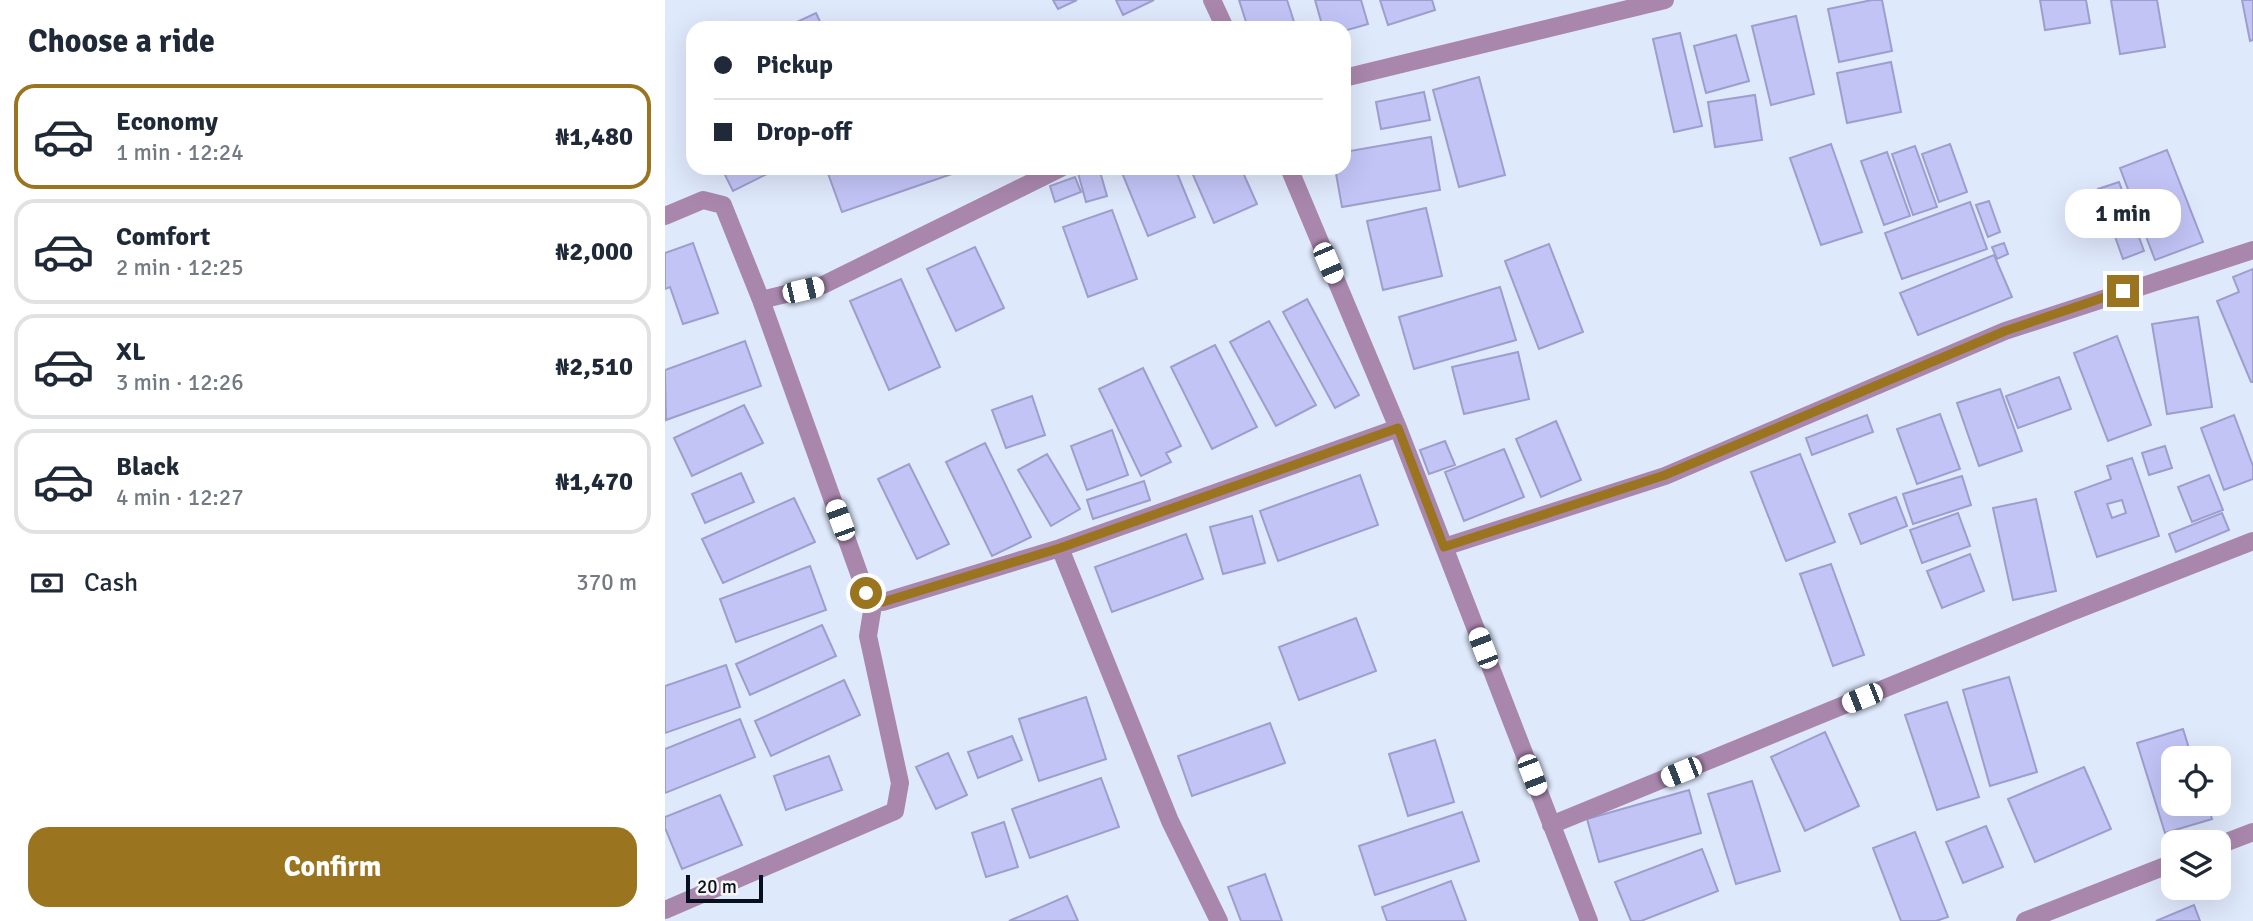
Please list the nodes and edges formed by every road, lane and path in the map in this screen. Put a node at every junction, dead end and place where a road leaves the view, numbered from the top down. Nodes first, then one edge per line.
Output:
1 (1212, 0) edge
2 (1665, 0) edge
3 (1222, 21) edge
4 (1351, 76) edge
5 (1047, 175) edge
6 (1292, 175) edge
7 (665, 216) edge
8 (2253, 250) edge
9 (761, 300) junction
10 (1398, 428) junction
11 (2253, 541) edge
12 (1444, 547) junction
13 (1060, 548) junction
14 (874, 599) junction
15 (1551, 825) junction
16 (2253, 832) edge
17 (2231, 840) edge
18 (2161, 868) edge
19 (665, 910) edge
20 (1219, 921) edge
21 (1589, 921) edge
22 (2025, 921) edge

1 - 3 street
2 - 4 street
5 - 9 street
6 - 10 street
7 - 9 street
8 - 12 street
9 - 14 street
10 - 12 street
10 - 13 street
11 - 15 street
12 - 15 street
13 - 14 street
13 - 20 street
14 - 19 street
15 - 21 street
16 - 17 street
18 - 22 street

